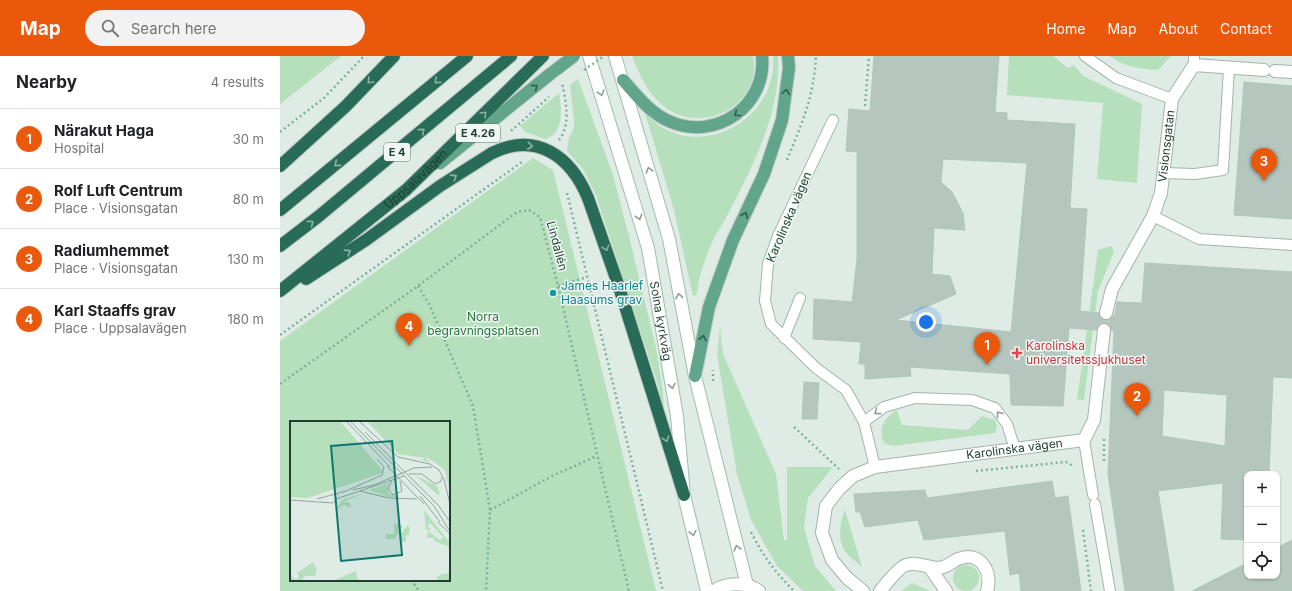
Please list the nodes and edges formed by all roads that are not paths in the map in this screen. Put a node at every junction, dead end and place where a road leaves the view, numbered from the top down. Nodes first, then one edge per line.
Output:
1 (394, 56) edge
2 (467, 56) edge
3 (511, 56) edge
4 (543, 56) edge
5 (574, 56) edge
6 (589, 56) edge
7 (616, 56) edge
8 (762, 56) edge
9 (788, 56) edge
10 (1084, 56) edge
11 (1194, 60) edge
12 (1229, 68) junction
13 (1292, 72) edge
14 (623, 80) junction
15 (1172, 99) junction
16 (833, 120) dead end
17 (280, 166) edge
18 (1163, 173) junction
19 (406, 190) junction
20 (280, 210) edge
21 (1153, 216) junction
22 (1292, 245) edge
23 (280, 246) edge
24 (280, 291) edge
25 (280, 296) edge
26 (800, 298) dead end
27 (1106, 313) tunnel mouth
28 (1104, 330) tunnel mouth
29 (784, 338) junction
30 (695, 376) junction
31 (864, 422) junction
32 (1084, 440) junction
33 (1016, 449) junction
34 (875, 468) junction
35 (684, 495) junction
36 (930, 568) junction
37 (747, 585) junction
38 (707, 591) edge
39 (714, 591) edge
40 (759, 591) edge
41 (863, 591) edge
42 (880, 591) edge
43 (946, 591) edge
44 (987, 591) edge
45 (1110, 591) edge

1 -> 17 highway
2 -> 20 highway, E 4
23 -> 3 highway, E 4
19 -> 4 highway
19 -> 5 main road, Uppsalavägen / E 4.26, bridge
6 -> 35 street, Solna kyrkväg
7 - 14 street, Solna kyrkväg
8 -> 14 main road
30 -> 9 main road
10 - 15 lane
11 - 12 street
11 - 15 street, Visionsgatan
12 - 13 street
12 - 18 lane
30 -> 14 street, Solna kyrkväg
15 - 18 street, Visionsgatan
16 - 29 lane, Karolinska vägen
18 - 21 street, Visionsgatan
19 - 24 highway, Uppsalavägen / E 4.26
21 - 22 lane
21 - 27 street, Visionsgatan
25 -> 35 highway, bridge
26 - 29 lane
28 - 32 street
29 - 31 lane, Karolinska vägen
37 -> 30 street, Solna kyrkväg
33 -> 31 lane
31 - 34 lane, Karolinska vägen
32 - 33 street, Karolinska vägen
32 - 45 lane
33 - 34 street, Karolinska vägen
34 - 41 street, Karolinska vägen
35 -> 38 street, Solna kyrkväg
36 - 42 street
36 - 43 street
36 - 44 street
37 - 39 street
37 - 40 street

